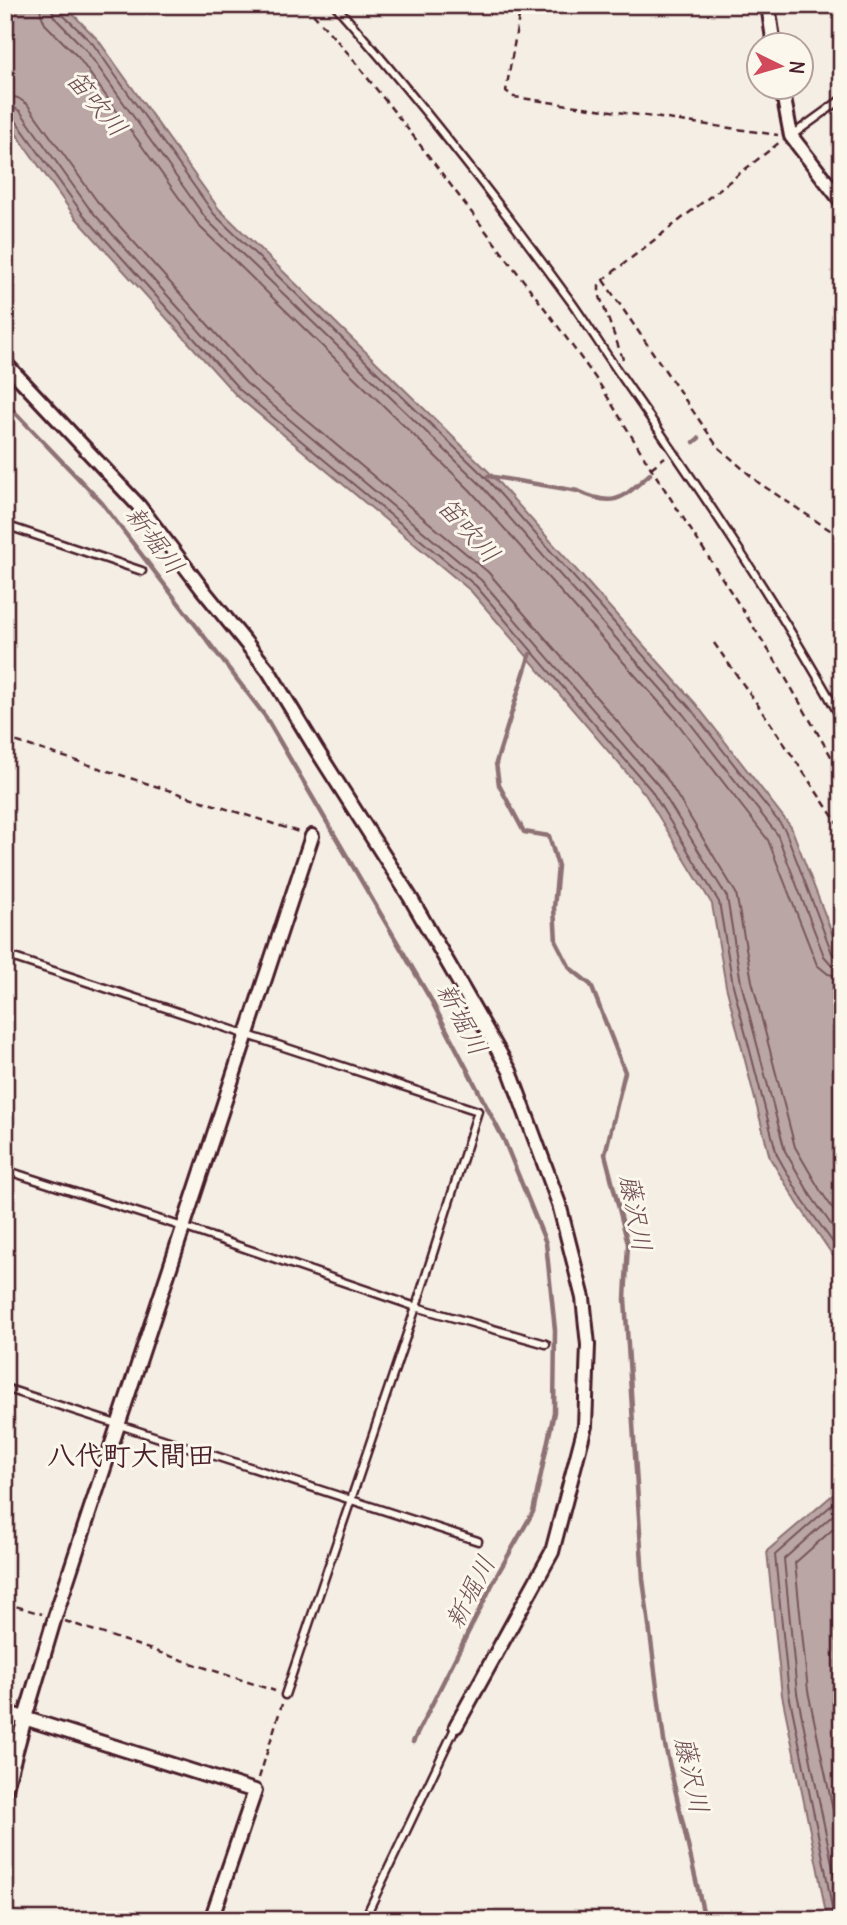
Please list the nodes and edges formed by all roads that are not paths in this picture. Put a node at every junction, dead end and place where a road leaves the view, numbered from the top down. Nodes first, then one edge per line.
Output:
1 (335, 5) edge
2 (768, 5) edge
3 (772, 32) edge
4 (842, 99) edge
5 (785, 102) edge
6 (791, 136) junction
7 (842, 202) edge
8 (5, 363) edge
9 (5, 526) edge
10 (142, 571) dead end
11 (842, 720) edge
12 (312, 836) road end
13 (5, 955) edge
14 (246, 1033) junction
15 (5, 1170) edge
16 (183, 1227) junction
17 (416, 1307) junction
18 (546, 1344) dead end
19 (5, 1388) edge
20 (118, 1426) junction
21 (350, 1500) junction
22 (478, 1541) dead end
23 (285, 1695) road end
24 (5, 1712) edge
25 (25, 1718) junction
26 (456, 1726) joint
27 (5, 1791) edge
28 (211, 1920) edge
29 (364, 1920) edge

1 - 11 lane
2 - 3 street
4 - 6 lane
5 - 6 street
6 - 7 street
8 - 26 street
9 - 10 lane
12 - 14 street
13 - 14 lane
14 - 16 street
14 - 17 lane
15 - 16 lane
16 - 17 lane
16 - 20 street
17 - 18 lane
17 - 21 lane
19 - 20 lane
20 - 21 lane
20 - 25 street
21 - 22 lane
21 - 23 lane
24 - 25 street
25 - 27 street
25 - 28 street
26 - 29 lane

